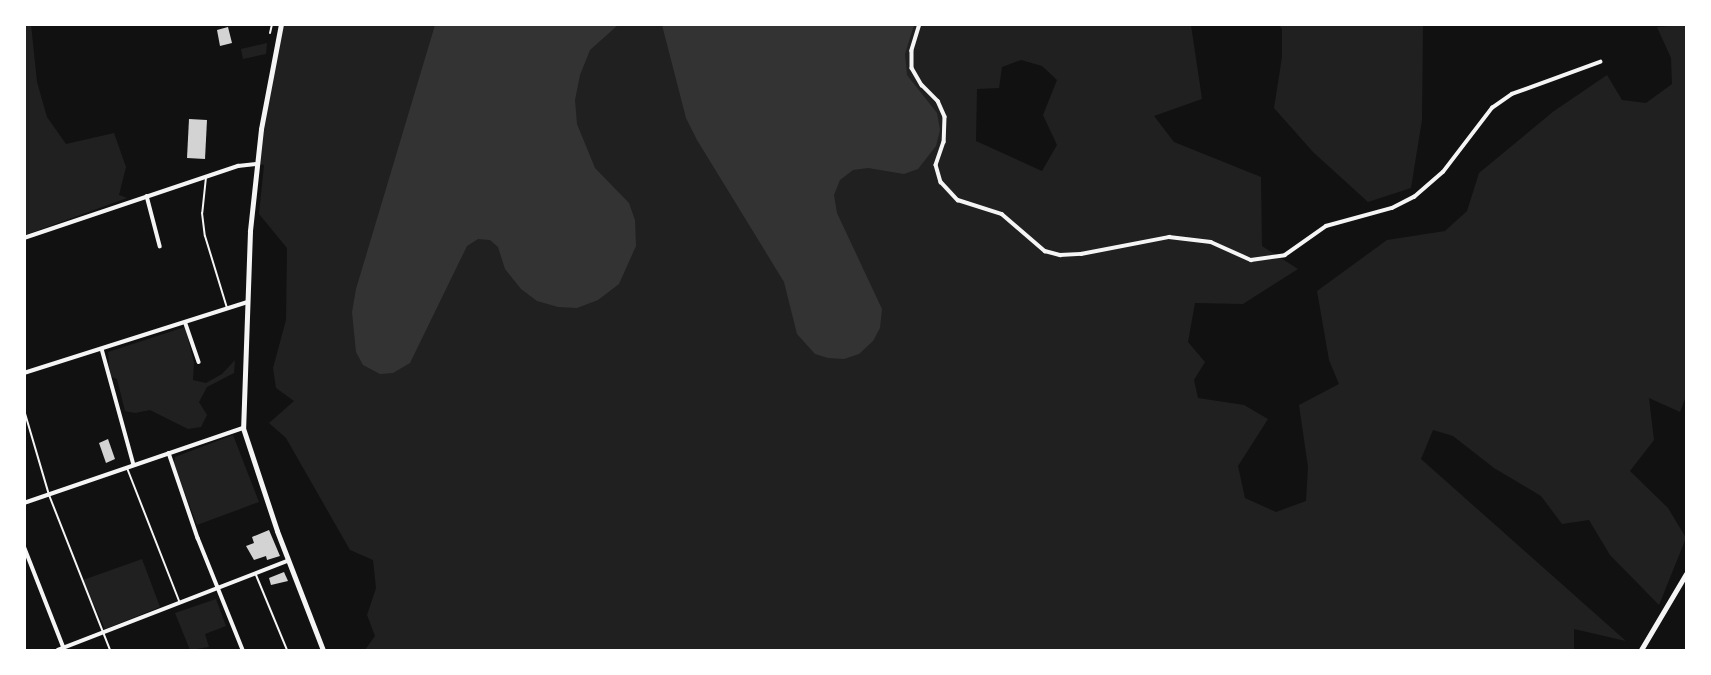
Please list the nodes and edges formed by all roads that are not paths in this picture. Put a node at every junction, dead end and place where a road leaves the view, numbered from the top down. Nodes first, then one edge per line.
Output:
1 (281, 24) edge
2 (920, 24) edge
3 (1600, 62) dead end
4 (257, 164) junction
5 (206, 176) junction
6 (147, 196) junction
7 (24, 238) edge
8 (160, 246) dead end
9 (248, 302) junction
10 (228, 309) junction
11 (186, 324) junction
12 (102, 349) junction
13 (199, 362) dead end
14 (24, 373) edge
15 (24, 410) edge
16 (243, 428) junction
17 (169, 453) junction
18 (134, 465) junction
19 (127, 467) junction
20 (49, 495) junction
21 (24, 503) edge
22 (24, 546) edge
23 (289, 561) junction
24 (256, 574) junction
25 (1686, 574) edge
26 (218, 588) junction
27 (180, 603) junction
28 (103, 634) junction
29 (65, 649) edge
30 (58, 650) edge
31 (110, 650) edge
32 (243, 650) edge
33 (287, 650) edge
34 (323, 650) edge
35 (1641, 650) edge

1 - 4 main road
2 - 3 street
4 - 5 street
4 - 9 main road
5 - 6 street
5 - 10 lane
6 - 7 street
6 - 8 street
9 - 10 street
9 - 16 main road
10 - 11 street
11 - 12 street
11 - 13 street
12 - 14 street
12 - 18 street
15 - 20 lane
16 - 17 street
16 - 23 main road
17 - 18 street
17 - 26 street
18 - 19 street
19 - 20 street
19 - 27 lane
20 - 21 street
20 - 28 lane
22 - 29 street
23 - 24 street
23 - 34 main road
24 - 26 street
24 - 33 lane
25 - 35 street
26 - 27 street
26 - 32 street
27 - 28 street
28 - 29 street
28 - 31 lane
29 - 30 street

